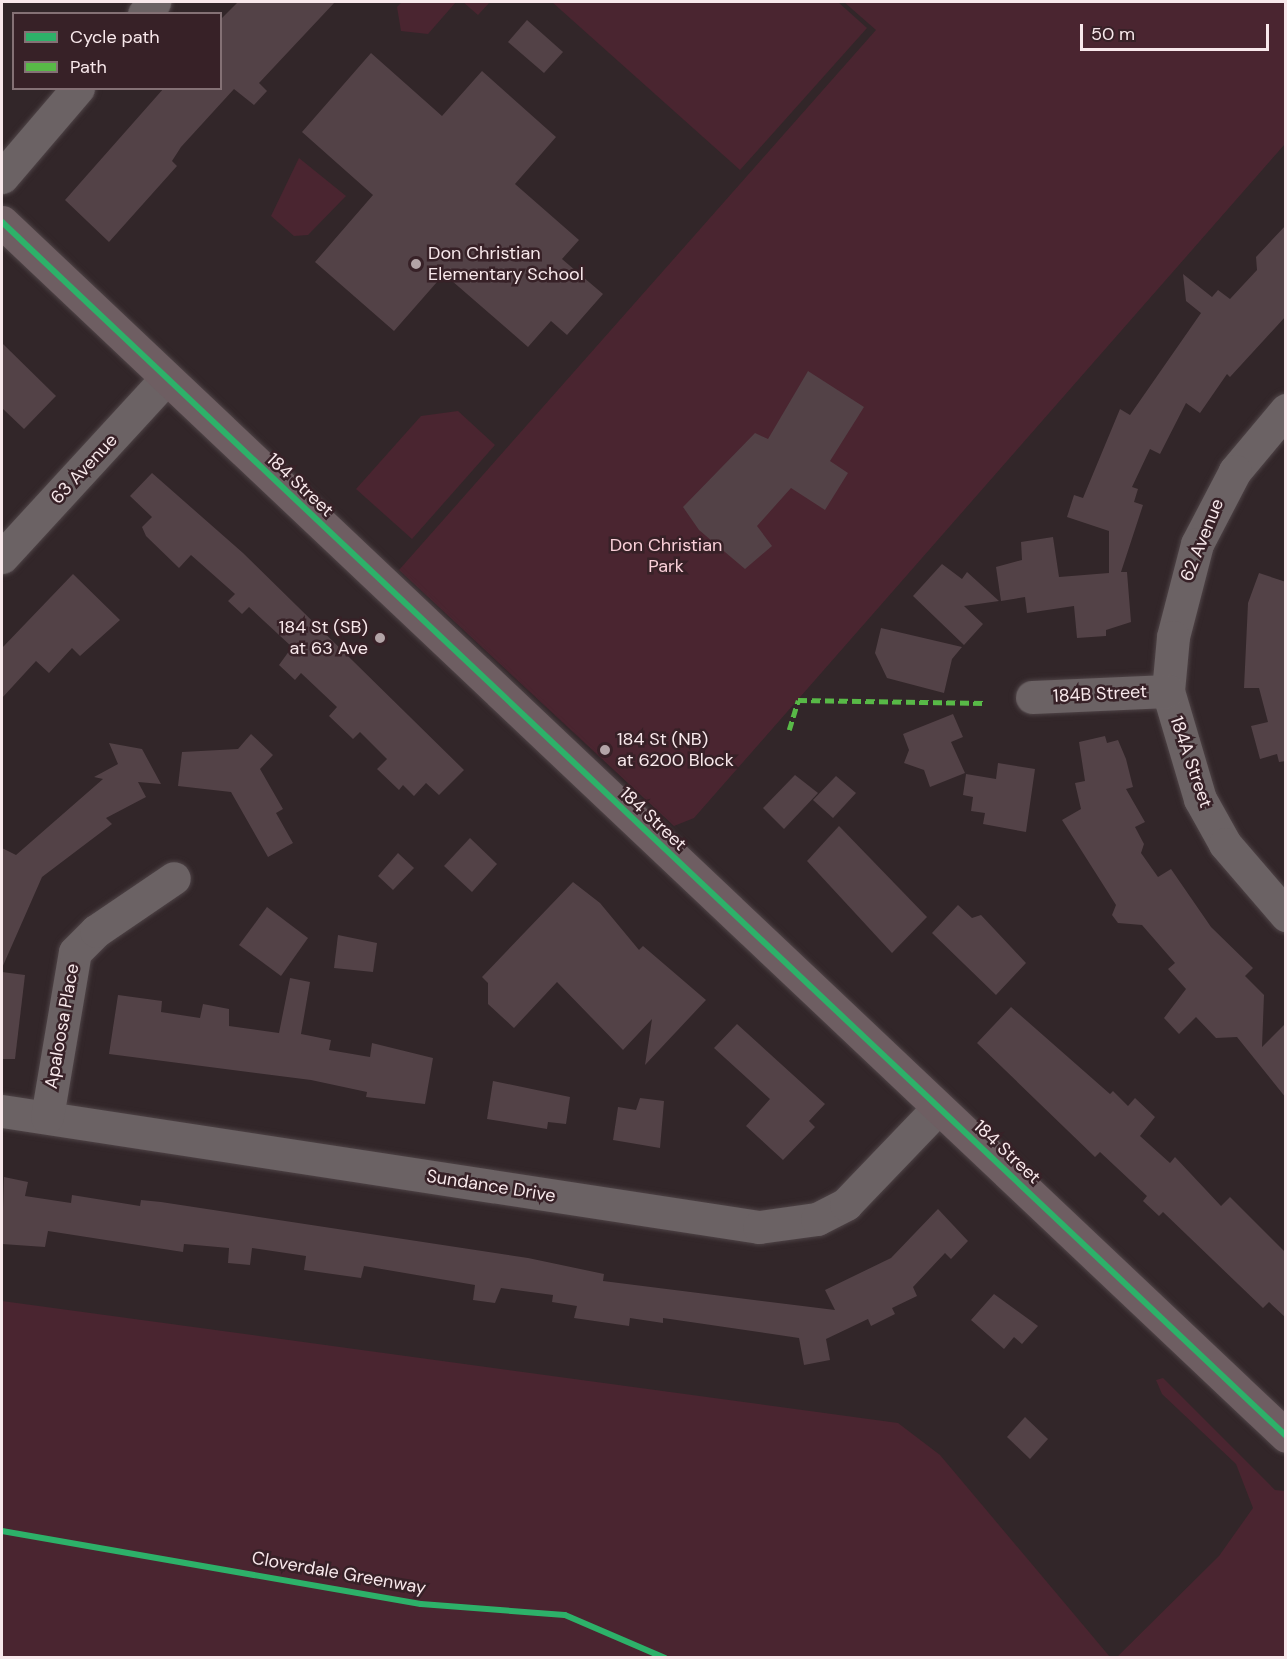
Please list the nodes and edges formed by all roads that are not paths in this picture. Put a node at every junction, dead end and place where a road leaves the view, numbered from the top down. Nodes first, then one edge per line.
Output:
1 (76, 90) edge
2 (2, 177) edge
3 (2, 222) edge
4 (165, 380) junction
5 (1286, 410) edge
6 (2, 557) edge
7 (1168, 691) junction
8 (1032, 697) dead end
9 (174, 878) dead end
10 (1286, 915) edge
11 (938, 1108) junction
12 (2, 1111) edge
13 (47, 1118) junction
14 (1286, 1436) edge

1 - 2 street
3 - 4 main road, 184 Street
4 - 6 street, 63 Avenue
4 - 11 main road, 184 Street
5 - 7 street, 62 Avenue
7 - 8 street, 184B Street
7 - 10 street, 184A Street
9 - 13 street, Apaloosa Place
11 - 13 street, Sundance Drive
11 - 14 main road, 184 Street
12 - 13 street, Sundance Drive

